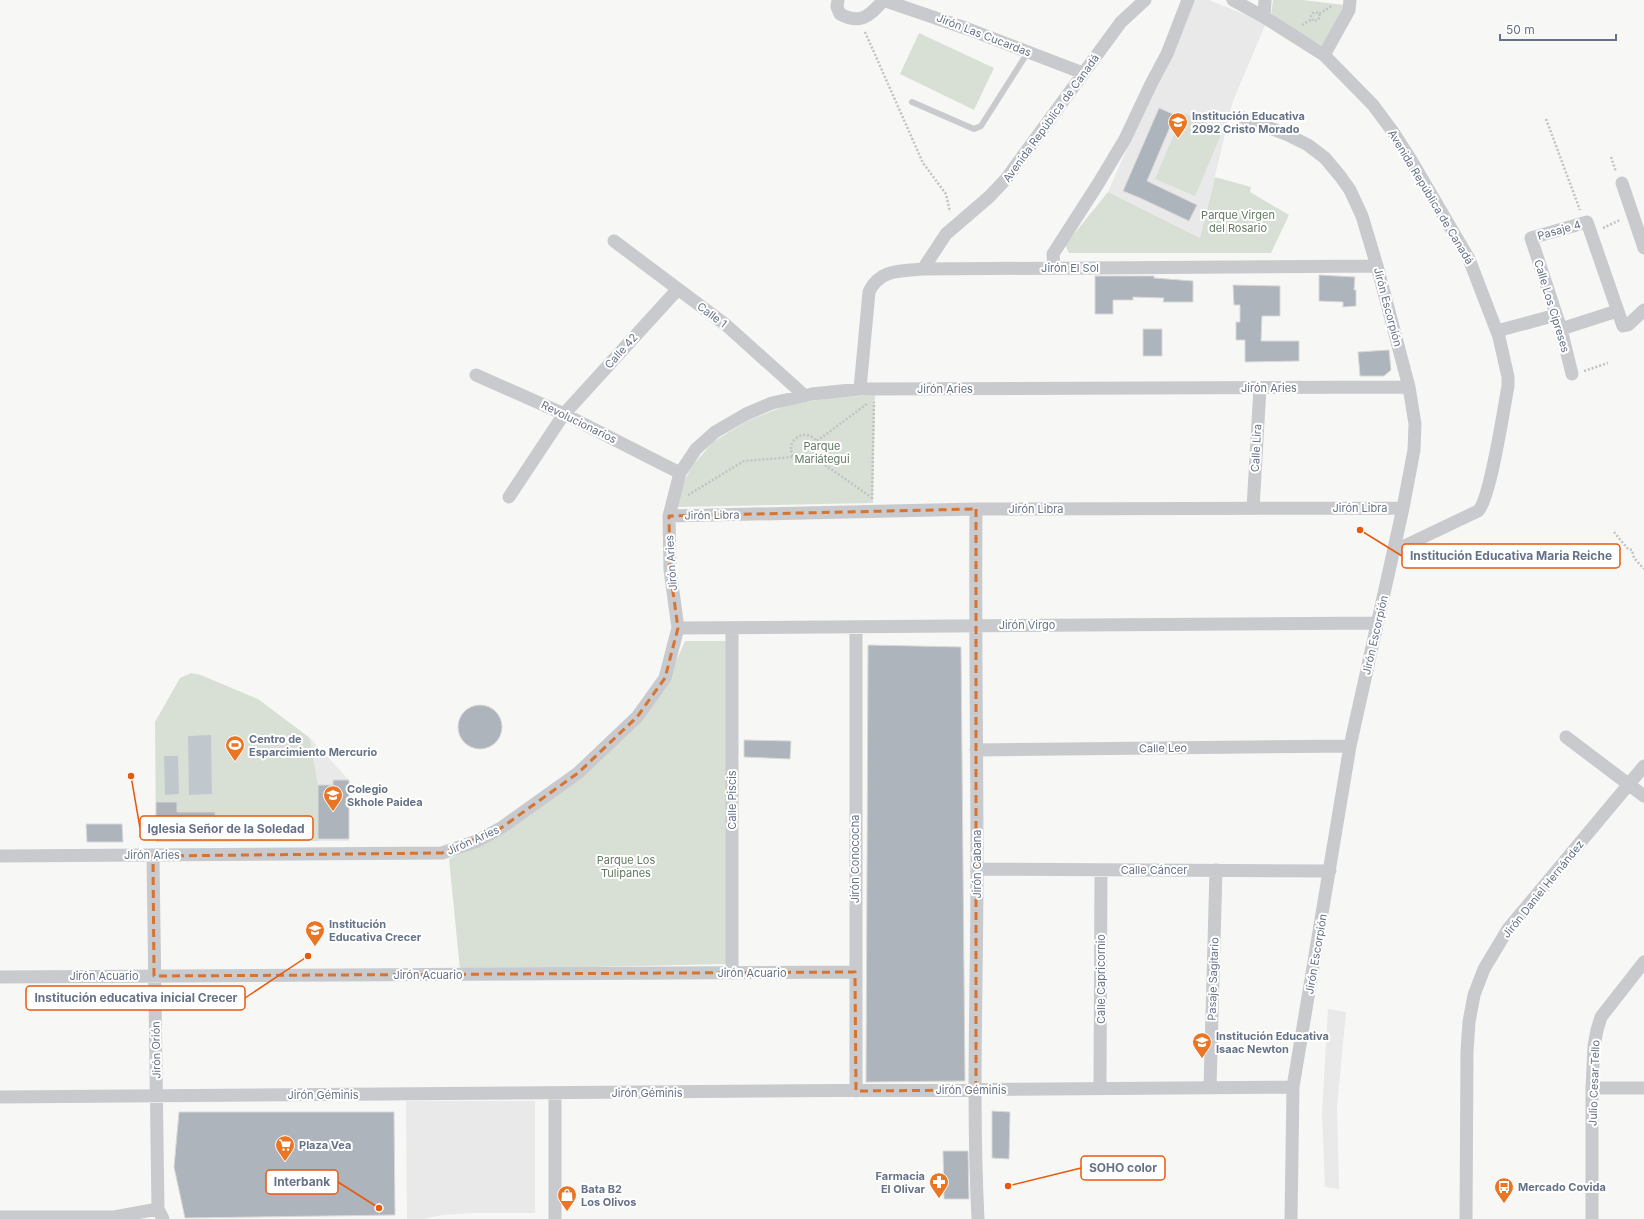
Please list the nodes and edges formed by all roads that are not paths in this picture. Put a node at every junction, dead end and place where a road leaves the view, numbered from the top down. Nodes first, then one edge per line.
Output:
1 (838, 0) edge
2 (883, 0) edge
3 (1145, 0) edge
4 (1188, 0) edge
5 (1233, 0) edge
6 (1265, 0) edge
7 (1350, 0) edge
8 (1264, 17) junction
9 (1028, 52) junction
10 (1324, 56) junction
11 (1083, 73) junction
12 (912, 102) dead end
13 (1244, 118) dead end
14 (1622, 183) dead end
15 (1531, 238) joint
16 (614, 241) dead end
17 (1644, 248) edge
18 (1377, 266) junction
19 (1054, 268) junction
20 (923, 269) junction
21 (678, 288) junction
22 (1644, 310) edge
23 (1618, 311) junction
24 (1556, 315) junction
25 (1561, 329) junction
26 (1497, 331) junction
27 (476, 374) dead end
28 (1572, 374) dead end
29 (1409, 387) junction
30 (1260, 388) junction
31 (860, 389) junction
32 (805, 396) junction
33 (564, 414) junction
34 (680, 473) junction
35 (509, 497) dead end
36 (1253, 508) junction
37 (1403, 508) junction
38 (976, 509) junction
39 (669, 516) junction
40 (1394, 551) junction
41 (1377, 623) junction
42 (975, 626) junction
43 (856, 627) junction
44 (678, 628) junction
45 (732, 628) junction
46 (1566, 737) dead end
47 (1350, 746) junction
48 (976, 750) junction
49 (1644, 766) edge
50 (1629, 784) junction
51 (1644, 796) edge
52 (0, 856) edge
53 (153, 856) junction
54 (977, 869) junction
55 (1101, 870) junction
56 (1216, 870) junction
57 (1330, 871) junction
58 (1644, 962) edge
59 (855, 972) junction
60 (732, 973) junction
61 (154, 976) junction
62 (0, 977) edge
63 (1293, 1087) junction
64 (1210, 1088) junction
65 (1592, 1088) junction
66 (1644, 1088) edge
67 (1100, 1089) junction
68 (976, 1090) junction
69 (856, 1091) junction
70 (555, 1094) junction
71 (0, 1097) edge
72 (157, 1097) junction
73 (161, 1214) edge
74 (0, 1217) edge
75 (113, 1218) edge
76 (555, 1219) edge
77 (978, 1219) edge
78 (1291, 1219) edge
79 (1466, 1219) edge
80 (1592, 1219) edge

1 - 2 street, Jirón Las Cucardas
2 - 9 street, Jirón Las Cucardas
3 - 11 street, Avenida República de Canadá
4 - 19 street
5 - 8 street, Avenida República de Canadá
6 - 8 street
7 - 10 street
8 - 10 street, Avenida República de Canadá
9 - 11 street, Jirón Las Cucardas
9 - 12 lane
10 - 26 street, Avenida República de Canadá
11 - 20 street, Avenida República de Canadá
13 - 18 street, Jirón Escorpión
14 - 17 street
15 - 23 street, Pasaje 4
15 - 24 street, Calle Los Cipreses
16 - 21 street, Calle 1
18 - 19 street, Jirón El Sol
18 - 29 street, Jirón Escorpión
19 - 20 street, Jirón El Sol
20 - 31 street, Jirón El Sol
21 - 32 street, Calle 1
21 - 33 street, Calle 42
22 - 23 street
23 - 25 street
24 - 25 street, Calle Los Cipreses
24 - 26 street
25 - 28 street, Calle Los Cipreses
26 - 40 street, Avenida República de Canadá
27 - 33 street, Revolucionarios
29 - 30 street, Jirón Aries
29 - 37 street, Jirón Escorpión
30 - 31 street, Jirón Aries
30 - 36 street, Calle Lira
31 - 32 street, Jirón Aries
32 - 34 street, Jirón Aries
33 - 34 street, Revolucionarios
33 - 35 street, Calle 42
34 - 39 street, Jirón Aries
36 - 37 street, Jirón Libra
36 - 38 street, Jirón Libra
37 - 40 street, Jirón Escorpión
38 - 39 street, Jirón Libra
38 - 42 street, Jirón Cabana
39 - 44 street, Jirón Aries
40 - 41 street, Jirón Escorpión
41 - 42 street, Jirón Virgo
41 - 47 street, Jirón Escorpión
42 - 43 street, Jirón Virgo
42 - 48 street, Jirón Cabana
43 - 45 street, Jirón Virgo
43 - 59 street, Jirón Conococha
44 - 45 street, Jirón Virgo
44 - 53 street, Jirón Aries
45 - 60 street, Calle Piscis
46 - 50 street
47 - 48 street, Calle Leo
47 - 57 street, Jirón Escorpión
48 - 54 street, Jirón Cabana
49 - 50 street, Jirón Daniel Hernández
50 - 51 street
50 - 79 street, Jirón Daniel Hernández
52 - 53 street, Jirón Aries
53 - 61 street, Jirón Orión
54 - 55 street, Calle Cáncer
54 - 68 street, Jirón Cabana
55 - 56 street, Calle Cáncer
55 - 67 street, Calle Capricornio
56 - 57 street, Calle Cáncer
56 - 64 street, Pasaje Sagitario
57 - 63 street, Jirón Escorpión
58 - 65 street, Julio Cesar Tello
59 - 60 street, Jirón Acuario
59 - 69 street, Jirón Conococha
60 - 61 street, Jirón Acuario
61 - 62 street, Jirón Acuario
61 - 72 street, Jirón Orión
63 - 64 street, Jirón Géminis
63 - 78 street, Jirón Escorpión
64 - 67 street, Jirón Géminis
65 - 66 street
65 - 80 street, Julio Cesar Tello
67 - 68 street, Jirón Géminis
68 - 69 street, Jirón Géminis
68 - 77 street, Jirón Cabana
69 - 70 street, Jirón Géminis
70 - 72 street, Jirón Géminis
70 - 76 street
71 - 72 street, Jirón Géminis
72 - 73 street, Jirón Orión
73 - 75 street
74 - 75 street

